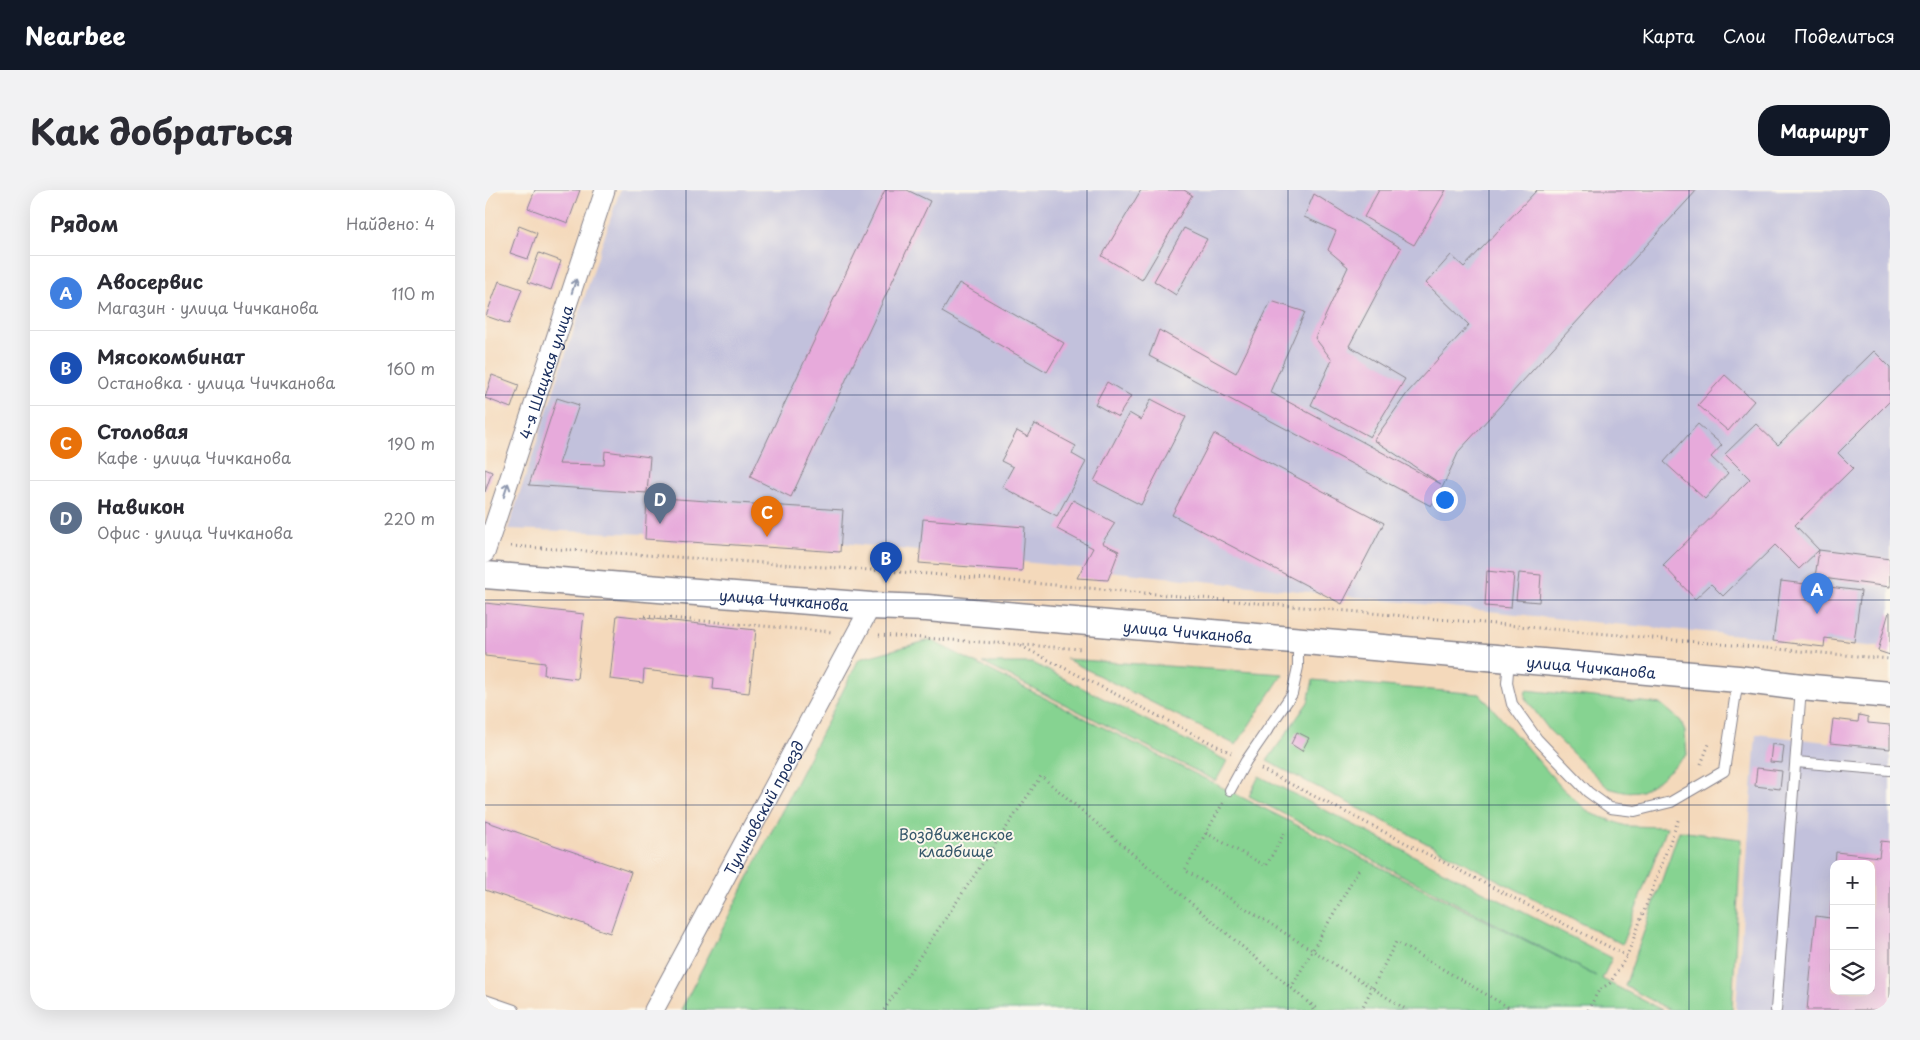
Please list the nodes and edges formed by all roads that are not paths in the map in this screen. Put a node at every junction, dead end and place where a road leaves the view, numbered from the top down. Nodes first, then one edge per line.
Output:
1 (605, 190) edge
2 (486, 549) edge
3 (485, 575) edge
4 (871, 606) junction
5 (1298, 640) junction
6 (1509, 659) junction
7 (1738, 679) junction
8 (1801, 687) junction
9 (1890, 695) edge
10 (1796, 762) junction
11 (1890, 770) edge
12 (1231, 790) road end
13 (485, 1000) edge
14 (514, 1010) edge
15 (654, 1010) edge
16 (1775, 1010) edge

2 -> 1 street, 4-я Шацкая улица
3 - 4 main road, улица Чичканова
4 - 5 main road, улица Чичканова
4 - 15 street, Тулиновский проезд
5 - 6 main road, улица Чичканова
5 - 12 lane
6 - 7 main road, улица Чичканова
6 - 7 lane
7 - 8 main road, улица Чичканова
8 - 9 main road, улица Чичканова
8 - 10 lane
10 - 11 lane
10 - 16 lane
13 - 14 lane

